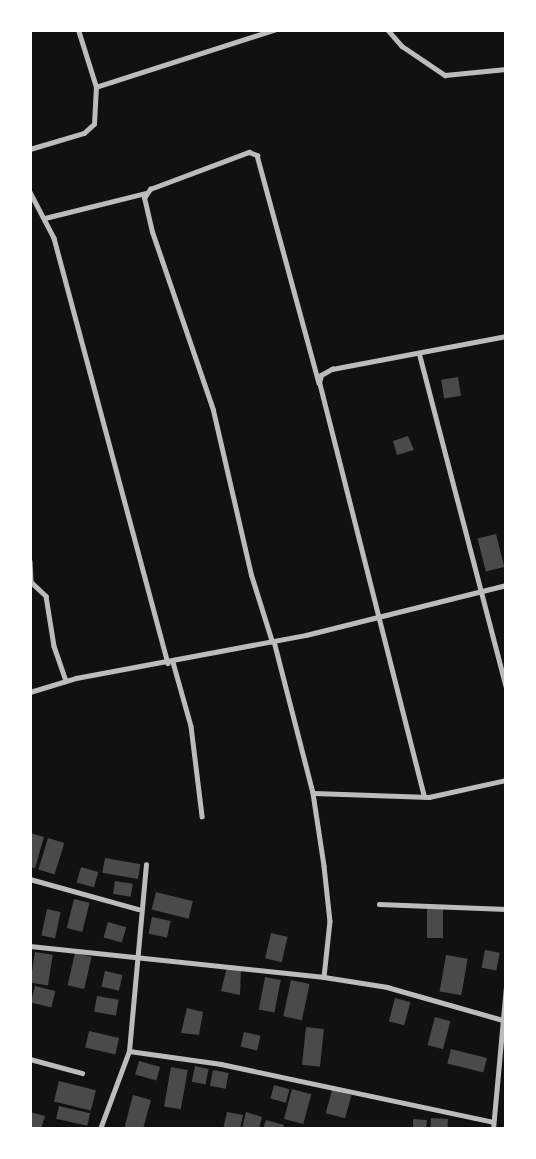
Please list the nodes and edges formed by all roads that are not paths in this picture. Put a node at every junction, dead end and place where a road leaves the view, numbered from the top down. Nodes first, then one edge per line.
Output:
1 (78, 30) edge
2 (274, 30) edge
3 (388, 30) edge
4 (506, 69) edge
5 (96, 87) junction
6 (30, 149) edge
7 (30, 192) edge
8 (146, 193) junction
9 (45, 218) junction
10 (506, 336) edge
11 (420, 356) junction
12 (318, 383) junction
13 (30, 561) edge
14 (30, 581) edge
15 (506, 585) edge
16 (483, 591) junction
17 (378, 618) junction
18 (273, 642) junction
19 (171, 662) junction
20 (66, 681) junction
21 (506, 686) edge
22 (30, 692) edge
23 (506, 780) edge
24 (313, 793) junction
25 (424, 797) junction
26 (202, 816) dead end
27 (145, 865) dead end
28 (30, 879) edge
29 (379, 904) dead end
30 (138, 909) junction
31 (506, 909) edge
32 (30, 946) edge
33 (134, 958) junction
34 (324, 977) junction
35 (506, 987) edge
36 (503, 1020) junction
37 (129, 1051) junction
38 (30, 1059) edge
39 (82, 1073) dead end
40 (493, 1122) junction
41 (100, 1129) edge
42 (493, 1129) edge

1 - 5 street
2 - 5 street
3 - 4 street
5 - 6 street
7 - 9 street
8 - 9 street
8 - 12 street
8 - 18 street
9 - 19 street
10 - 11 street
11 - 12 street
11 - 16 street
12 - 17 street
13 - 14 street
14 - 20 street
15 - 16 street
16 - 17 street
16 - 21 street
17 - 18 street
17 - 25 street
18 - 19 street
18 - 24 street
19 - 20 street
19 - 26 street
20 - 22 street
23 - 25 street
24 - 25 street
24 - 34 street
27 - 30 street
28 - 30 street
29 - 31 street
30 - 33 street
32 - 33 street
33 - 34 street
33 - 37 street
34 - 36 street
35 - 36 street
36 - 40 street
37 - 40 street
37 - 41 street
38 - 39 street
40 - 42 street

